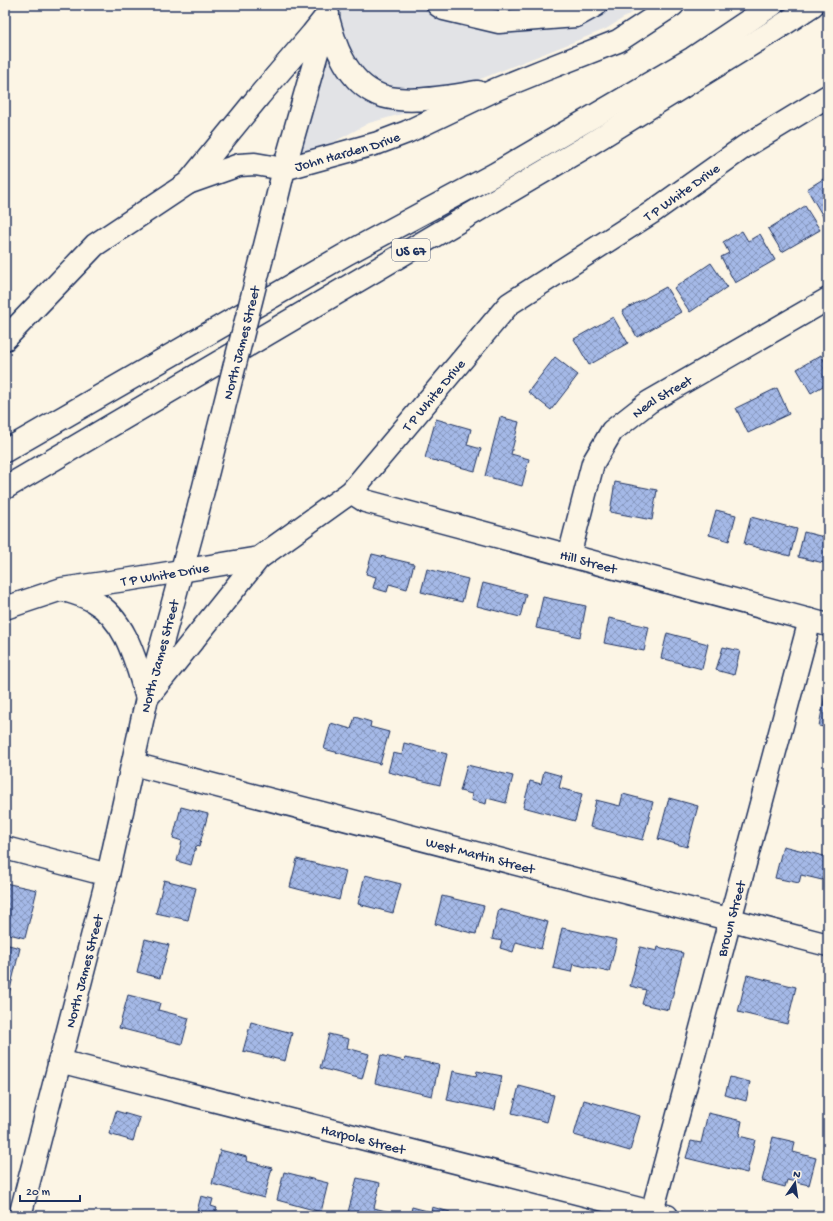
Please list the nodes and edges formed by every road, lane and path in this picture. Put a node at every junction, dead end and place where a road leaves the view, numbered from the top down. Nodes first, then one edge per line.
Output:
1 (438, 5) edge
2 (596, 5) edge
3 (772, 5) edge
4 (813, 5) edge
5 (667, 7) edge
6 (329, 10) edge
7 (497, 90) junction
8 (828, 96) edge
9 (284, 169) junction
10 (188, 183) junction
11 (828, 299) edge
12 (5, 339) edge
13 (5, 451) edge
14 (5, 488) edge
15 (352, 492) junction
16 (569, 556) junction
17 (259, 558) junction
18 (182, 571) junction
19 (62, 589) junction
20 (5, 608) edge
21 (819, 623) edge
22 (148, 698) junction
23 (133, 764) junction
24 (5, 848) edge
25 (108, 875) junction
26 (730, 920) junction
27 (828, 945) edge
28 (59, 1061) junction
29 (656, 1215) edge
30 (20, 1216) edge

1 - 2 main road
3 - 13 main road, US 67
4 - 14 main road, US 67
5 - 7 main road, John Harden Drive
6 - 7 main road
6 - 9 main road, North James Street
6 - 10 main road
7 - 9 main road, John Harden Drive
8 - 15 main road, T P White Drive
9 - 10 main road, John Harden Drive
9 - 18 main road, North James Street, bridge
10 - 12 main road, John Harden Drive
11 - 16 main road, Neal Street
15 - 16 main road, Hill Street
15 - 17 main road, T P White Drive
16 - 21 main road, Hill Street
17 - 18 main road, T P White Drive
17 - 22 main road
18 - 19 main road, T P White Drive
18 - 22 main road, North James Street
19 - 20 main road, T P White Drive
19 - 22 main road
21 - 26 main road, Brown Street
22 - 23 main road, North James Street
23 - 25 main road, North James Street
23 - 26 main road, West Martin Street
24 - 25 main road
25 - 28 main road, North James Street
26 - 27 main road, West Martin Street
26 - 29 main road, Brown Street
28 - 29 main road, Harpole Street
28 - 30 main road, North James Street

